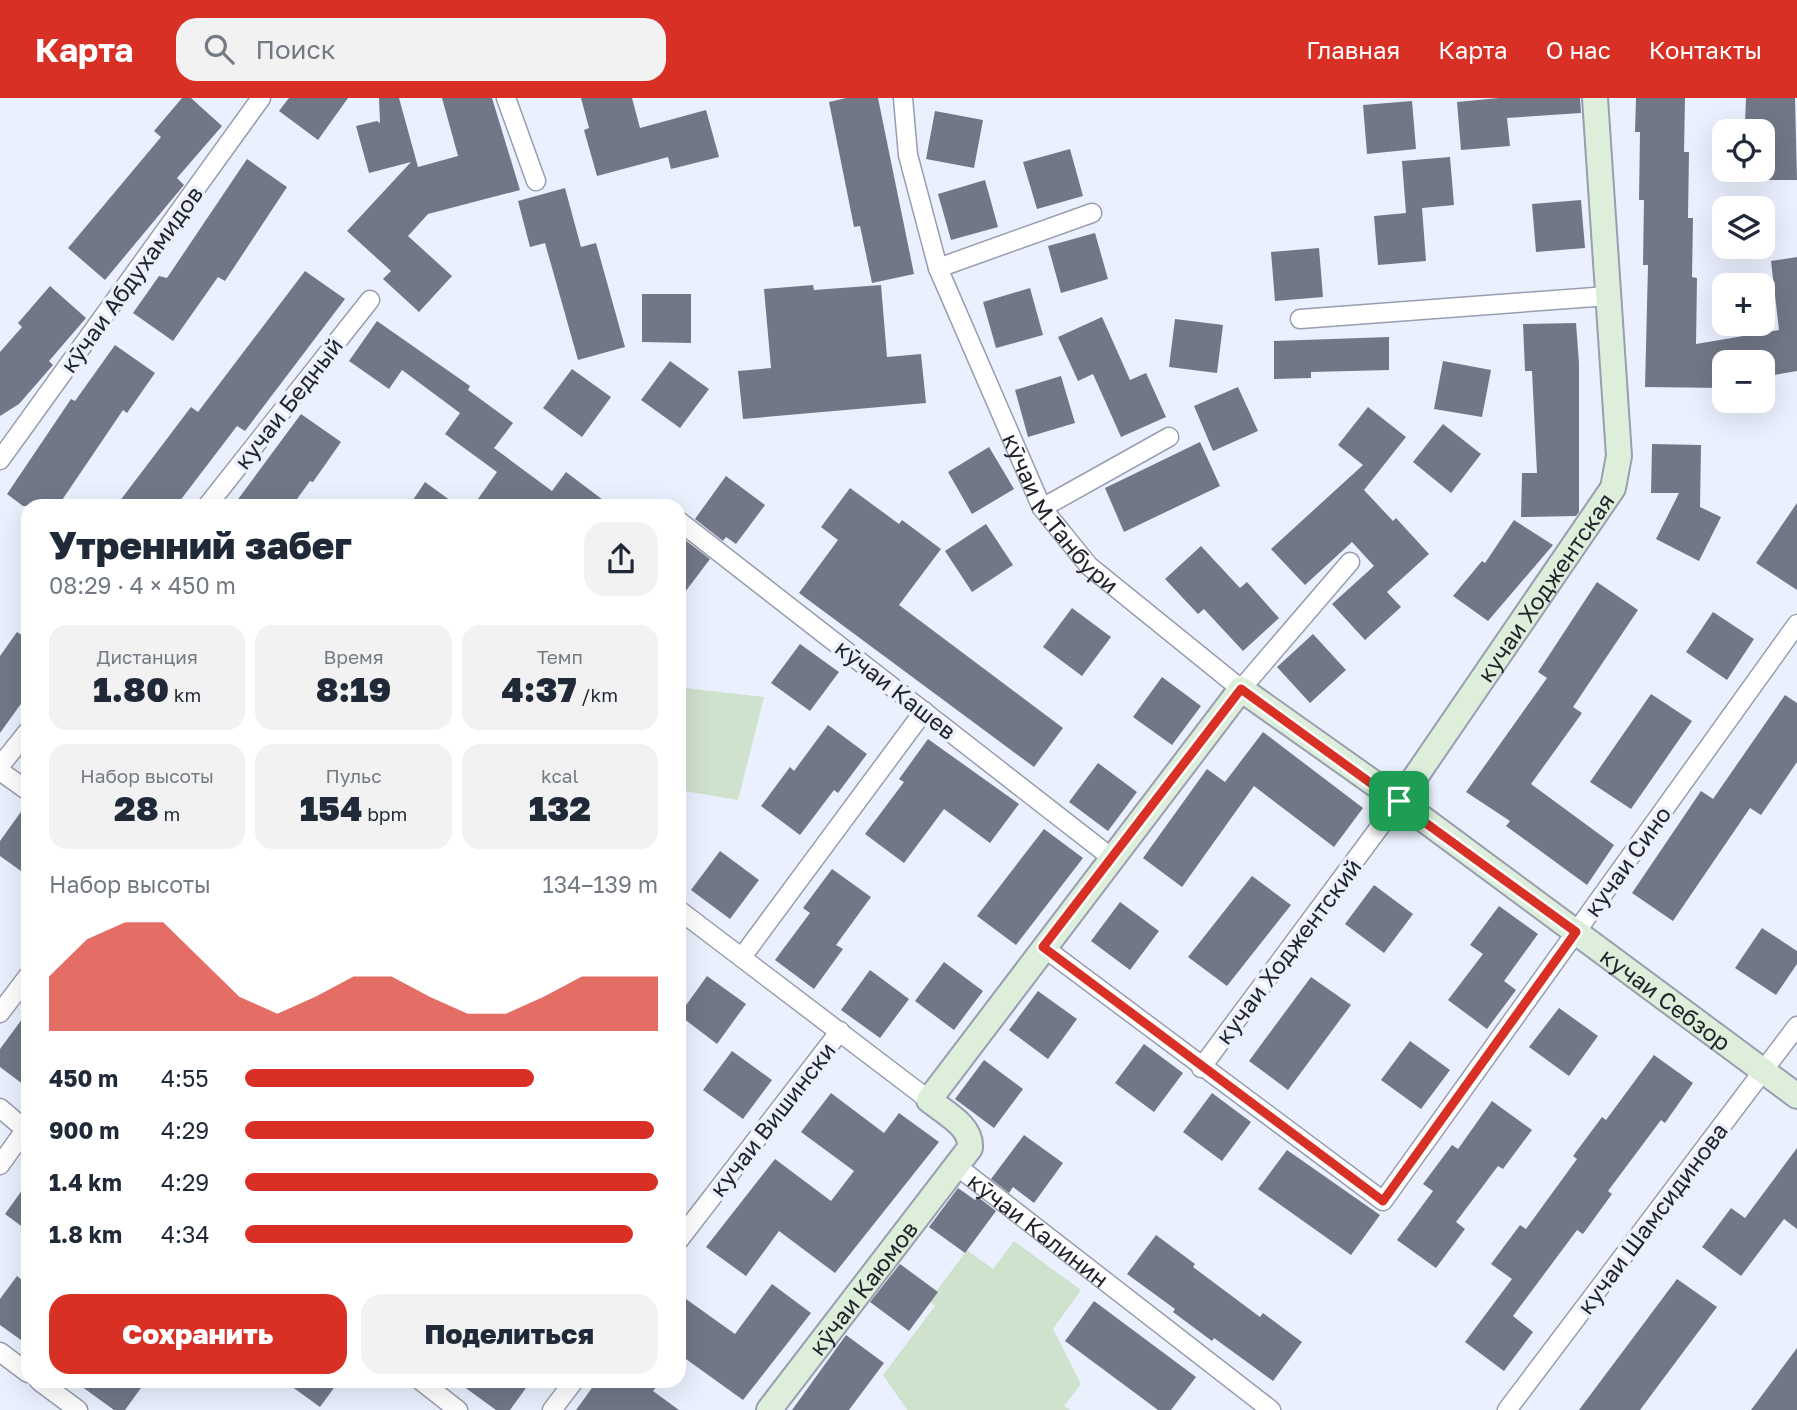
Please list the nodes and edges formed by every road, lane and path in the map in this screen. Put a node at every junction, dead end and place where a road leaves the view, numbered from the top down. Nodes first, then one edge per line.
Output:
1 (261, 98) edge
2 (506, 98) edge
3 (903, 98) edge
4 (1595, 98) edge
5 (536, 181) dead end
6 (1092, 213) dead end
7 (938, 268) junction
8 (1608, 296) junction
9 (370, 300) dead end
10 (1300, 319) dead end
11 (1169, 437) dead end
12 (0, 460) edge
13 (213, 499) edge
14 (1042, 508) junction
15 (686, 526) edge
16 (1350, 562) dead end
17 (1797, 624) edge
18 (1241, 689) junction
19 (924, 711) junction
20 (21, 740) edge
21 (0, 769) edge
22 (21, 786) edge
23 (1399, 801) junction
24 (1112, 858) junction
25 (686, 915) edge
26 (1576, 932) junction
27 (1043, 947) junction
28 (742, 957) junction
29 (21, 985) edge
30 (0, 1013) edge
31 (1797, 1026) edge
32 (840, 1031) junction
33 (1201, 1068) junction
34 (1763, 1071) junction
35 (1797, 1096) edge
36 (929, 1100) junction
37 (0, 1108) edge
38 (21, 1127) edge
39 (21, 1138) edge
40 (0, 1165) edge
41 (958, 1167) junction
42 (686, 1231) edge
43 (0, 1352) edge
44 (21, 1368) edge
45 (48, 1388) edge
46 (430, 1388) edge
47 (569, 1388) edge
48 (78, 1410) edge
49 (458, 1410) edge
50 (552, 1410) edge
51 (769, 1410) edge
52 (1270, 1410) edge
53 (1507, 1410) edge

1 - 12 street, кӯчаи Абдухамидов
2 - 5 street
3 - 7 street, кӯчаи М.Танбури
4 - 8 main road, кучаи Ходжентская
6 - 7 street
7 - 14 street, кӯчаи М.Танбури
8 - 10 street
8 - 23 main road, кучаи Ходжентская
9 - 13 street, кучаи Бедный
11 - 14 street
14 - 18 street, кӯчаи М.Танбури
15 - 19 street, кӯчаи Кашев
16 - 18 street
17 - 26 street, кучаи Сино
18 - 23 main road, кӯчаи М.Танбури
18 - 24 main road
19 - 24 street, кӯчаи Кашев
19 - 28 street
20 - 21 street
21 - 22 street
23 - 26 main road, кучаи Себзор
23 - 33 street, кучаи Ходжентский
24 - 27 main road
25 - 28 street, кӯчаи Калинин
26 - 33 street, кучаи Сино
26 - 34 main road, кучаи Себзор
27 - 33 street
27 - 36 main road
28 - 32 street, кӯчаи Калинин
29 - 30 street
31 - 34 street, кучаи Шамсидинова
32 - 36 street, кӯчаи Калинин
32 - 42 street, кучаи Вишински
34 - 35 main road, кучаи Себзор
34 - 53 street, кучаи Шамсидинова
36 - 41 main road, кӯчаи Калинин
37 - 38 street
39 - 40 street
41 - 51 main road, кӯчаи Каюмов
41 - 52 street, кӯчаи Калинин
43 - 44 street
45 - 48 street
46 - 49 street
47 - 50 street

